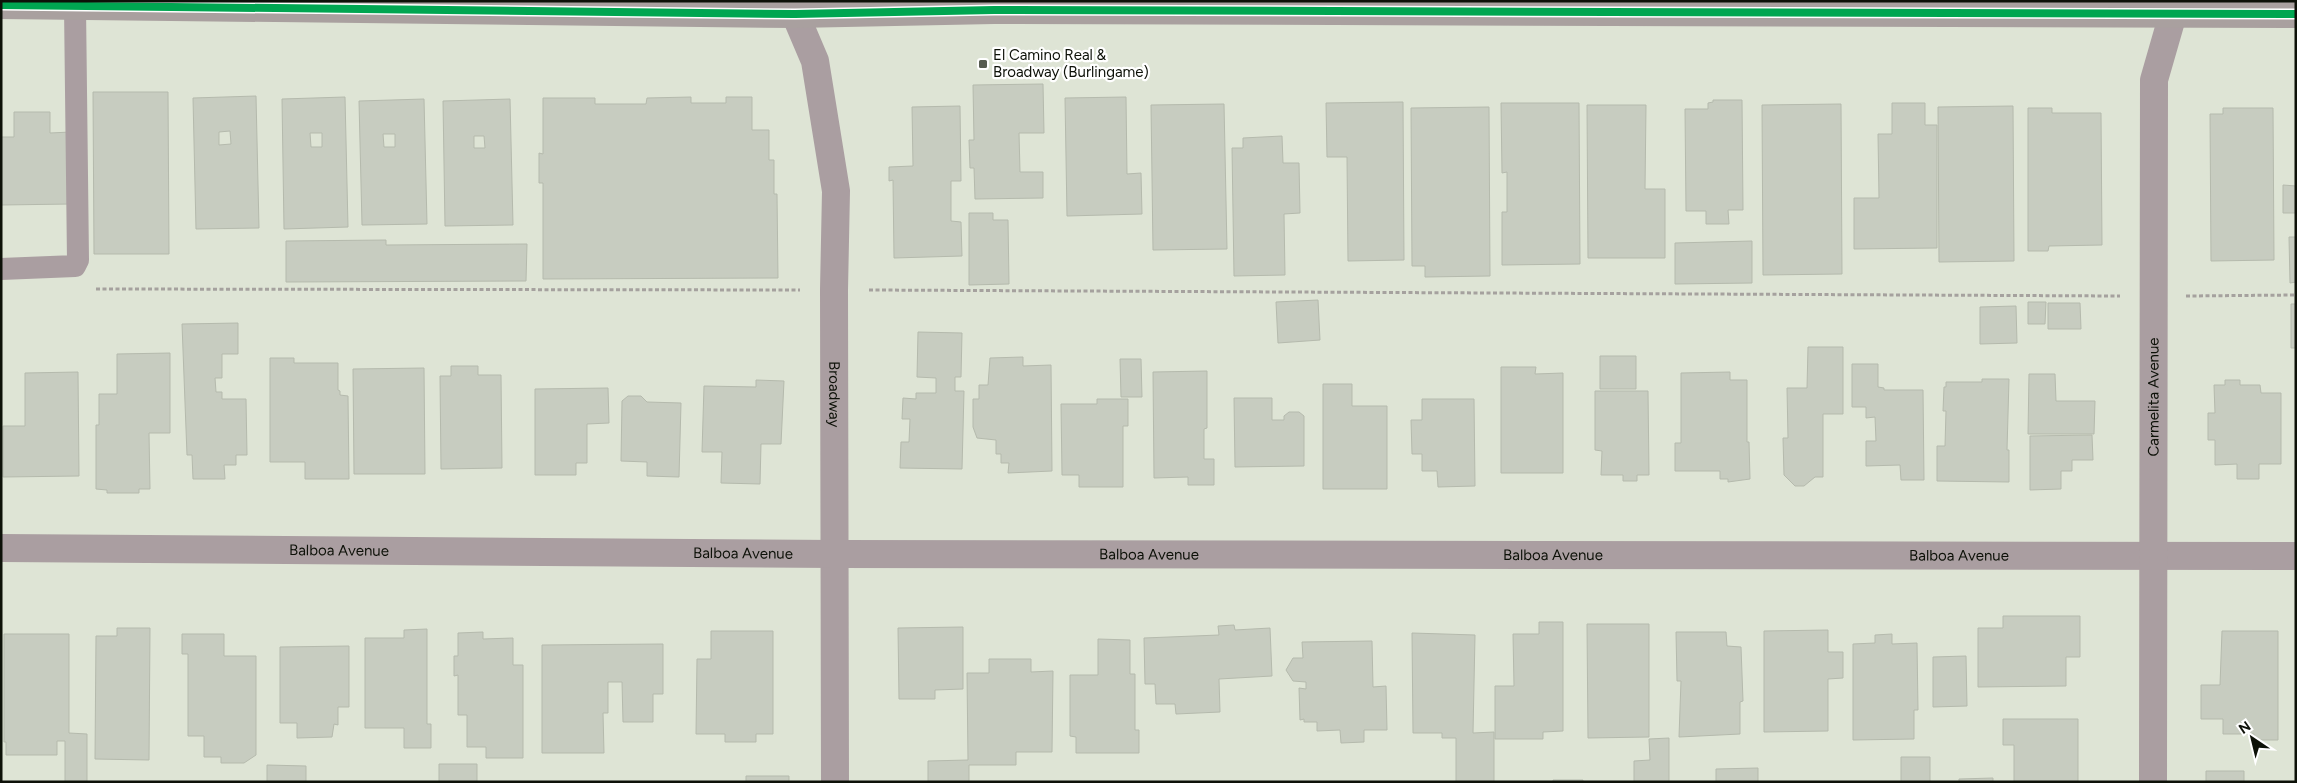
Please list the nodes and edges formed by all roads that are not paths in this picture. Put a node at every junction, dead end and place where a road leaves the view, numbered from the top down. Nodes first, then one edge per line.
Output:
1 (1, 4) edge
2 (75, 6) junction
3 (1796, 7) edge
4 (795, 14) junction
5 (2173, 14) junction
6 (2296, 14) edge
7 (1, 269) edge
8 (1, 548) edge
9 (835, 554) junction
10 (2296, 556) edge
11 (2153, 557) junction
12 (835, 782) edge
13 (2153, 782) edge

1 - 2 main road
2 - 4 main road
2 - 7 lane
3 - 4 main road
3 - 5 main road
4 - 9 street, Broadway
5 - 6 main road
5 - 11 street, Carmelita Avenue
8 - 9 street, Balboa Avenue
9 - 11 street, Balboa Avenue
9 - 12 street, Broadway
10 - 11 street, Balboa Avenue
11 - 13 street, Carmelita Avenue

